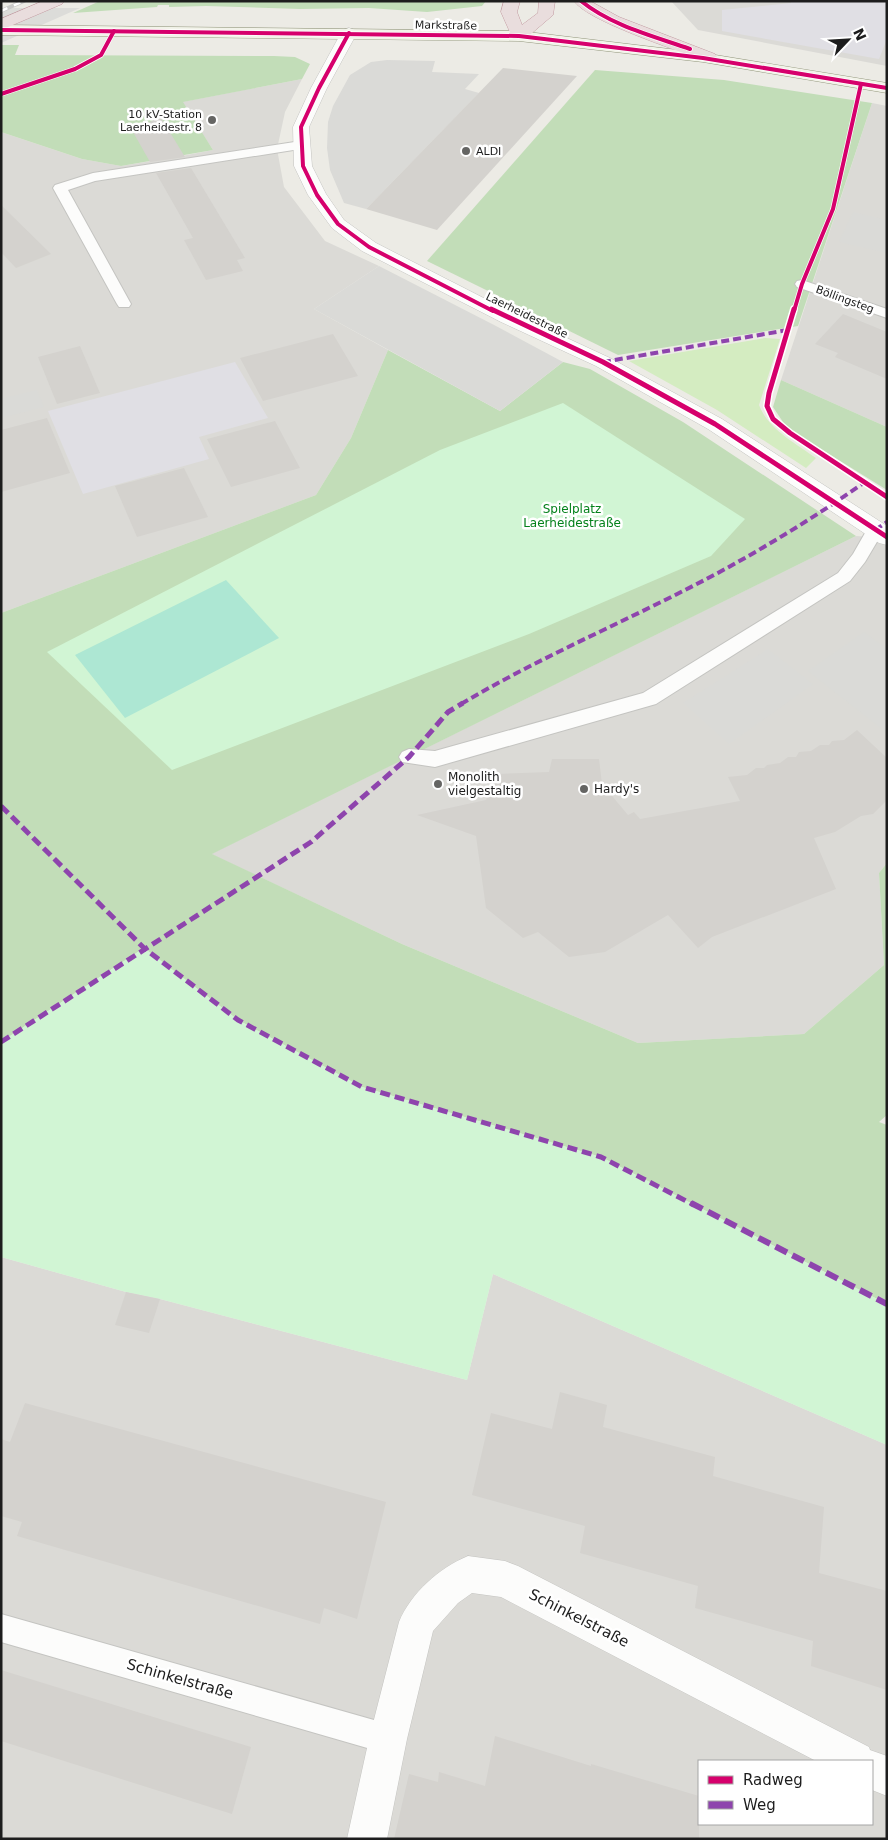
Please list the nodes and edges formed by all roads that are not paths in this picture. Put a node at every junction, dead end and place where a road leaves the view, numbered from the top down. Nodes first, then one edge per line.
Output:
1 (57, 1) edge
2 (512, 1) edge
3 (547, 1) edge
4 (581, 1) edge
5 (1, 25) edge
6 (1, 30) edge
7 (349, 33) junction
8 (519, 36) junction
9 (709, 57) junction
10 (887, 88) edge
11 (301, 145) junction
12 (802, 284) dead end
13 (124, 304) dead end
14 (887, 314) edge
15 (881, 534) edge
16 (409, 757) dead end
17 (1, 1628) edge
18 (388, 1739) junction
19 (854, 1760) edge
20 (873, 1770) edge
21 (887, 1777) edge
22 (367, 1839) edge

1 - 5 highway
2 - 8 highway
3 - 8 highway
4 - 9 highway
6 - 7 main road, Markstraße
7 - 8 main road, Markstraße
7 - 11 street, Laerheidestraße
8 - 9 main road, Markstraße
9 - 10 main road, Markstraße
11 - 13 lane
11 - 15 street, Laerheidestraße
12 - 14 lane, Böllingsteg
15 - 16 lane
17 - 18 lane, Schinkelstraße
18 - 19 street, Schinkelstraße
18 - 22 street, Schinkelstraße
20 - 21 street

